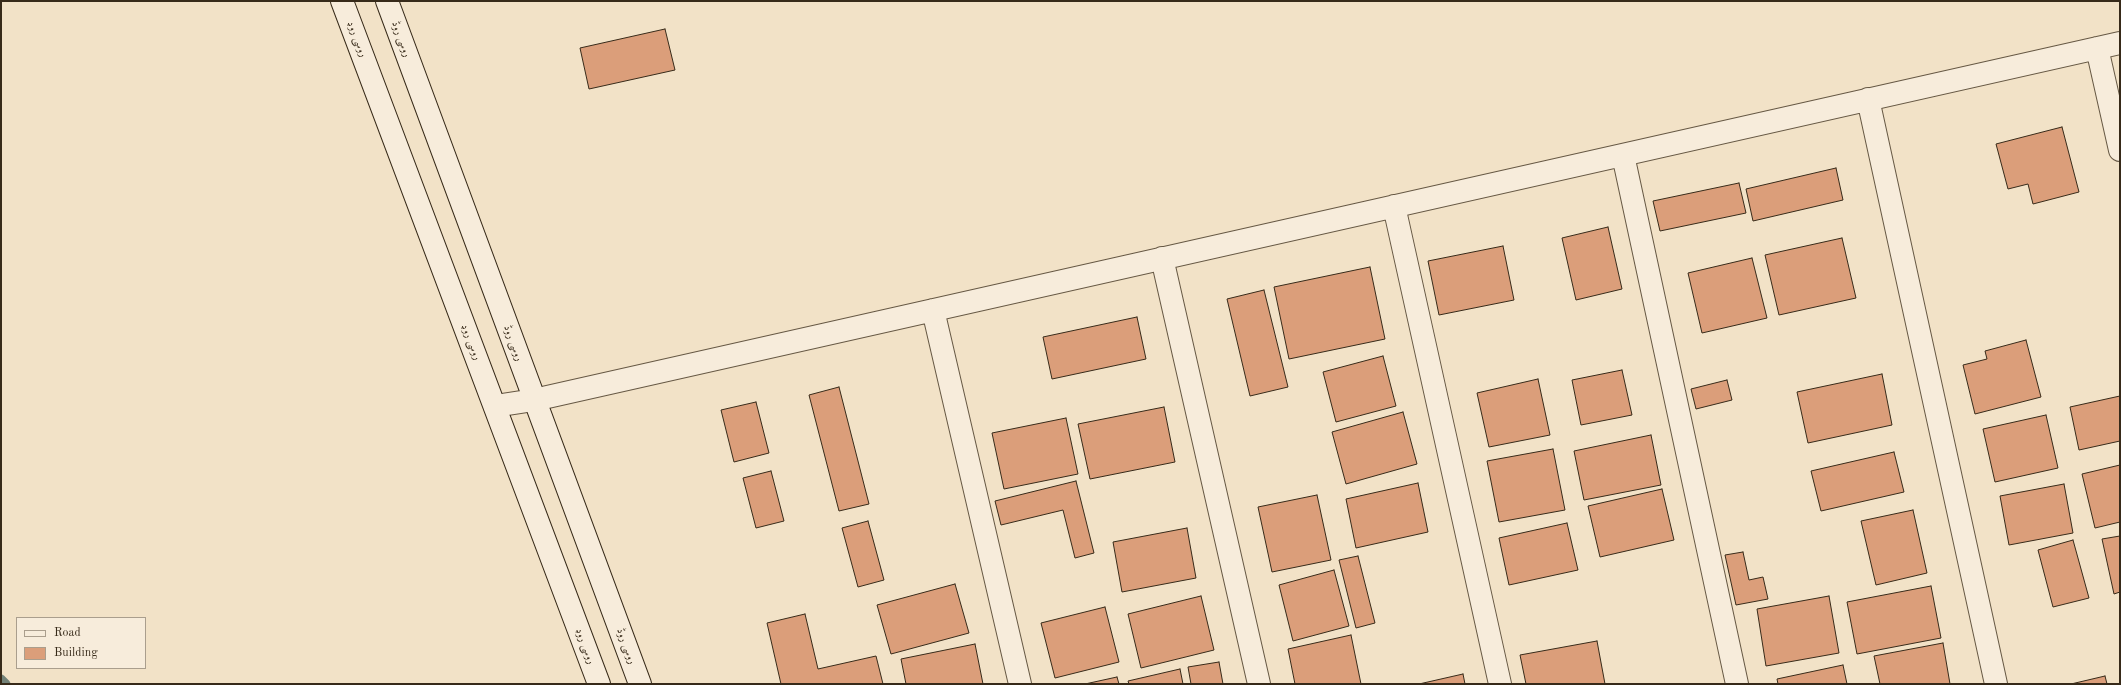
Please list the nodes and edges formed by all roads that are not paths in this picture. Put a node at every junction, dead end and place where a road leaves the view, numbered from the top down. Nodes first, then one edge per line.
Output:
1 (342, 1) edge
2 (387, 1) edge
3 (2120, 43) edge
4 (2096, 48) junction
5 (1868, 99) junction
6 (2120, 150) edge
7 (1623, 154) junction
8 (1394, 206) junction
9 (1162, 258) junction
10 (933, 310) junction
11 (534, 400) junction
12 (495, 406) junction
13 (599, 684) edge
14 (640, 684) edge
15 (1020, 684) edge
16 (1259, 684) edge
17 (1500, 684) edge
18 (1737, 684) edge
19 (1996, 684) edge

1 - 12 street, روسی روډ
2 - 11 street, روسی روڈ
3 - 4 street
4 - 5 street
4 - 6 street
5 - 7 street
5 - 19 street
7 - 8 street
7 - 18 street
8 - 9 street
8 - 17 street
9 - 10 street
9 - 16 street
10 - 11 street
10 - 15 street
11 - 12 street
11 - 14 street, روسی روڈ
12 - 13 street, روسی روډ

